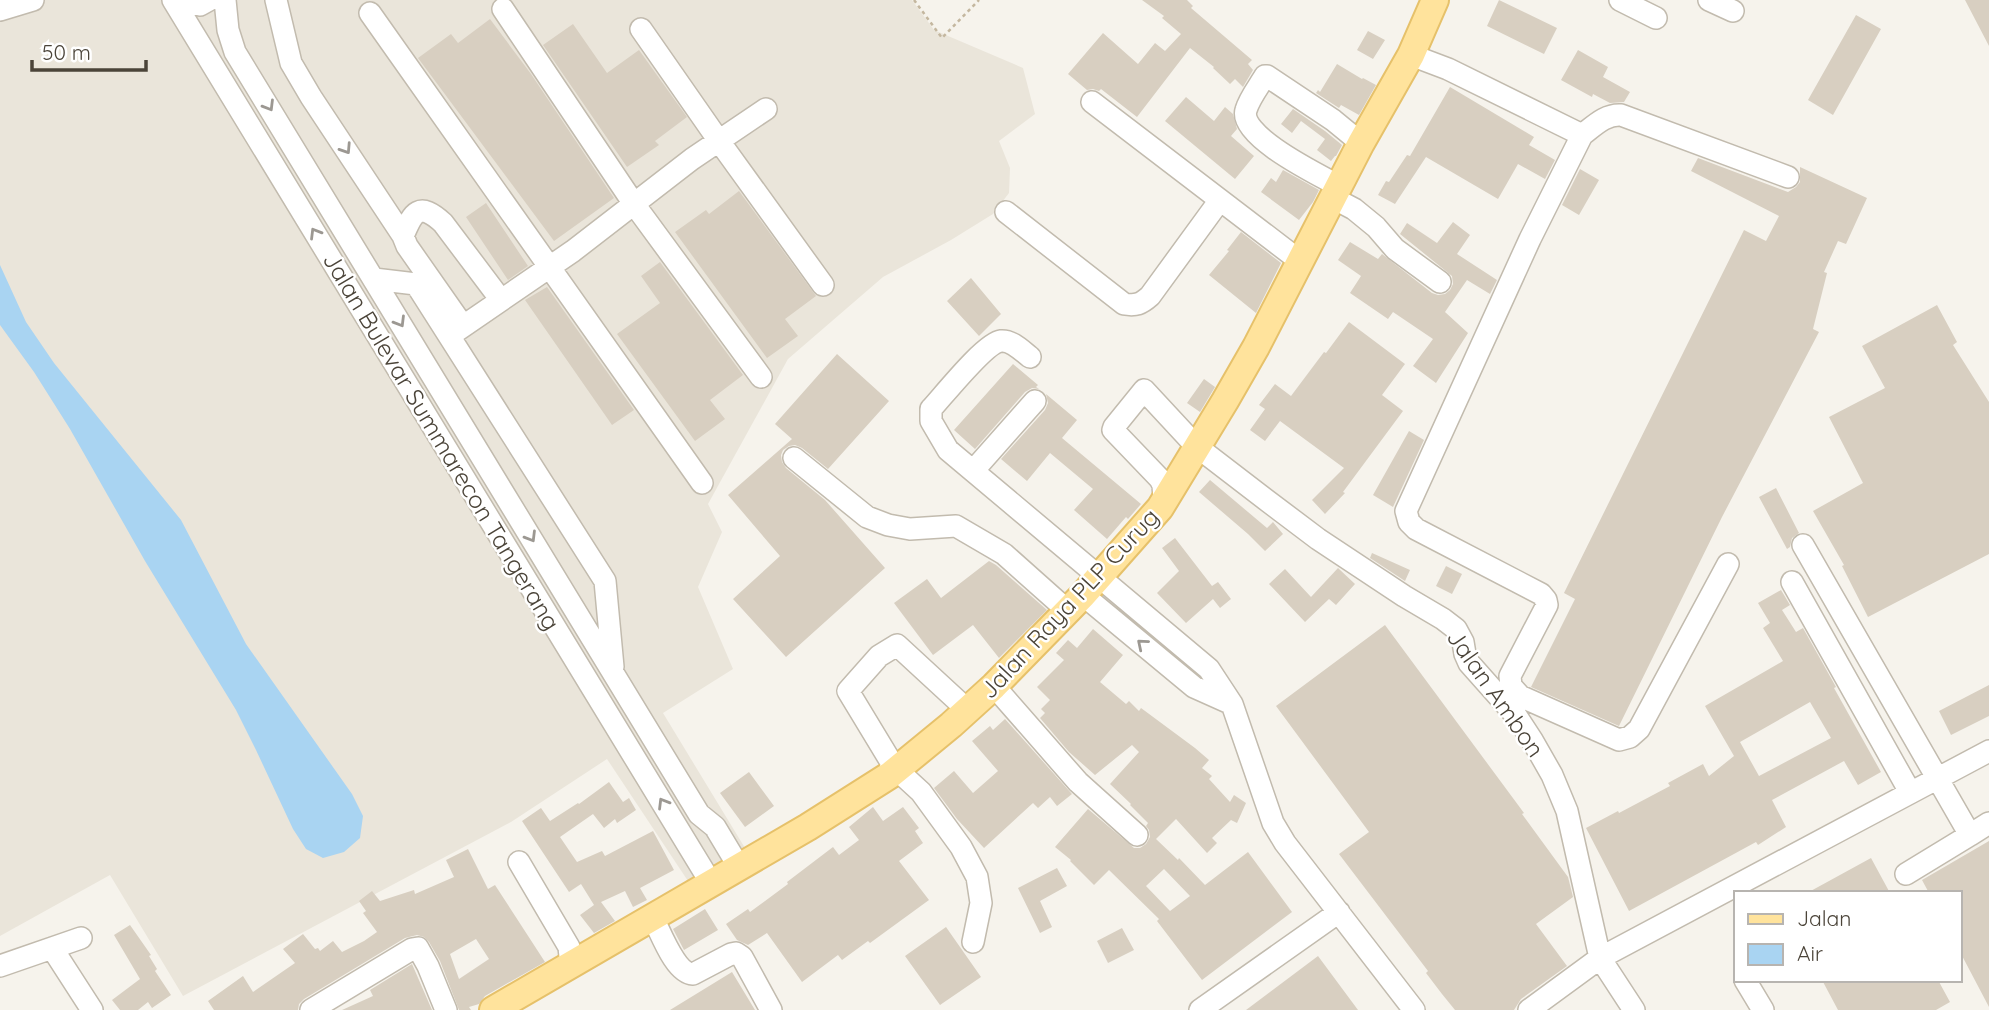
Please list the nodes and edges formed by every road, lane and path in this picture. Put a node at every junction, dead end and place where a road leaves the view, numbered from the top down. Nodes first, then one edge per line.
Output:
1 (33, 0) edge
2 (173, 0) edge
3 (209, 0) edge
4 (225, 0) edge
5 (276, 0) edge
6 (914, 0) edge
7 (979, 0) edge
8 (1435, 0) edge
9 (1620, 0) edge
10 (1709, 0) edge
11 (503, 9) dead end
12 (0, 10) edge
13 (1733, 11) dead end
14 (370, 13) dead end
15 (1656, 18) dead end
16 (641, 29) dead end
17 (1411, 55) junction
18 (1092, 102) dead end
19 (766, 109) dead end
20 (1582, 135) junction
21 (719, 141) junction
22 (1361, 144) junction
23 (1788, 177) dead end
24 (1336, 192) junction
25 (321, 193) junction
26 (1220, 200) junction
27 (634, 204) junction
28 (299, 206) junction
29 (1006, 212) dead end
30 (403, 236) junction
31 (1300, 261) junction
32 (550, 267) junction
33 (374, 279) junction
34 (1440, 282) dead end
35 (823, 285) dead end
36 (501, 300) junction
37 (456, 331) junction
38 (1030, 356) dead end
39 (761, 377) dead end
40 (1035, 401) dead end
41 (1196, 446) junction
42 (794, 458) dead end
43 (973, 471) junction
44 (702, 483) dead end
45 (1164, 500) junction
46 (510, 503) junction
47 (488, 516) junction
48 (1803, 545) dead end
49 (1728, 564) dead end
50 (1792, 582) dead end
51 (1083, 595) junction
52 (614, 673) junction
53 (994, 686) junction
54 (964, 714) junction
55 (1989, 751) edge
56 (893, 773) junction
57 (1938, 778) junction
58 (1910, 792) junction
59 (699, 814) junction
60 (1989, 823) edge
61 (678, 828) junction
62 (1137, 835) dead end
63 (1970, 835) junction
64 (519, 862) dead end
65 (740, 867) junction
66 (1906, 874) dead end
67 (711, 883) junction
68 (1339, 912) junction
69 (653, 918) junction
70 (80, 938) dead end
71 (973, 942) dead end
72 (52, 948) junction
73 (1600, 958) junction
74 (0, 966) edge
75 (571, 966) junction
76 (1746, 982) edge
77 (92, 1010) edge
78 (311, 1010) edge
79 (446, 1010) edge
80 (493, 1010) edge
81 (771, 1010) edge
82 (1200, 1010) edge
83 (1414, 1010) edge
84 (1529, 1010) edge
85 (1634, 1010) edge
86 (1763, 1010) edge

1 - 12 street
2 - 3 street, Jalan Bulevar Summarecon Tangerang
2 - 28 street, Jalan Bulevar Summarecon Tangerang
4 -> 25 street, Jalan Bulevar Summarecon Tangerang
5 -> 30 street
6 - 7 path
8 - 17 main road, Jalan Raya PLP Curug
9 - 15 street
10 - 13 street
11 - 27 street
14 - 32 street
16 - 21 street
17 - 20 street
17 - 22 main road, Jalan Raya PLP Curug
18 - 26 street
19 - 21 street
20 - 23 street
20 - 49 street
21 - 27 street
21 - 35 street
22 - 24 main road, Jalan Raya PLP Curug
22 - 24 street
24 - 31 main road, Jalan Raya PLP Curug
24 - 34 street
25 - 28 street
25 - 33 street, Jalan Bulevar Summarecon Tangerang
26 - 29 street
26 - 31 street
27 - 32 street
27 - 39 street
47 -> 28 street, Jalan Bulevar Summarecon Tangerang
30 - 36 street
30 - 37 street
31 - 41 main road, Jalan Raya PLP Curug
32 - 36 street
32 - 44 street
33 - 37 street
33 -> 46 street, Jalan Bulevar Summarecon Tangerang
36 - 37 street
37 - 52 street
38 - 43 street
40 - 43 street
41 - 45 main road, Jalan Raya PLP Curug
41 - 45 street, Jalan Ambon
41 - 73 street, Jalan Ambon
42 - 51 street
43 - 51 street
45 - 51 main road, Jalan Raya PLP Curug
46 - 47 street
46 -> 52 street, Jalan Bulevar Summarecon Tangerang
61 -> 47 street, Jalan Bulevar Summarecon Tangerang
48 - 57 street
50 - 58 street
51 - 53 main road, Jalan Raya PLP Curug
51 - 68 street
52 - 59 street, Jalan Bulevar Summarecon Tangerang
53 - 54 main road, Jalan Raya PLP Curug
53 - 62 street
54 - 56 main road, Jalan Raya PLP Curug
54 - 56 street
55 - 57 street
56 - 65 main road, Jalan Raya PLP Curug
56 - 71 street
57 - 58 street
57 - 63 street
58 - 73 street
59 - 61 street
59 - 65 street, Jalan Bulevar Summarecon Tangerang
60 - 63 street
61 - 67 street, Jalan Bulevar Summarecon Tangerang
63 - 66 street
64 - 75 street
65 - 67 main road, Jalan Raya PLP Curug
67 - 69 main road, Jalan Raya PLP Curug
68 - 82 street
68 - 83 street
69 - 75 main road, Jalan Raya PLP Curug
69 - 81 street
70 - 72 street
72 - 74 street
72 - 77 street
73 - 84 street
73 - 85 street, Jalan Ambon
75 - 80 main road, Jalan Raya PLP Curug
76 - 86 street
78 - 79 street

